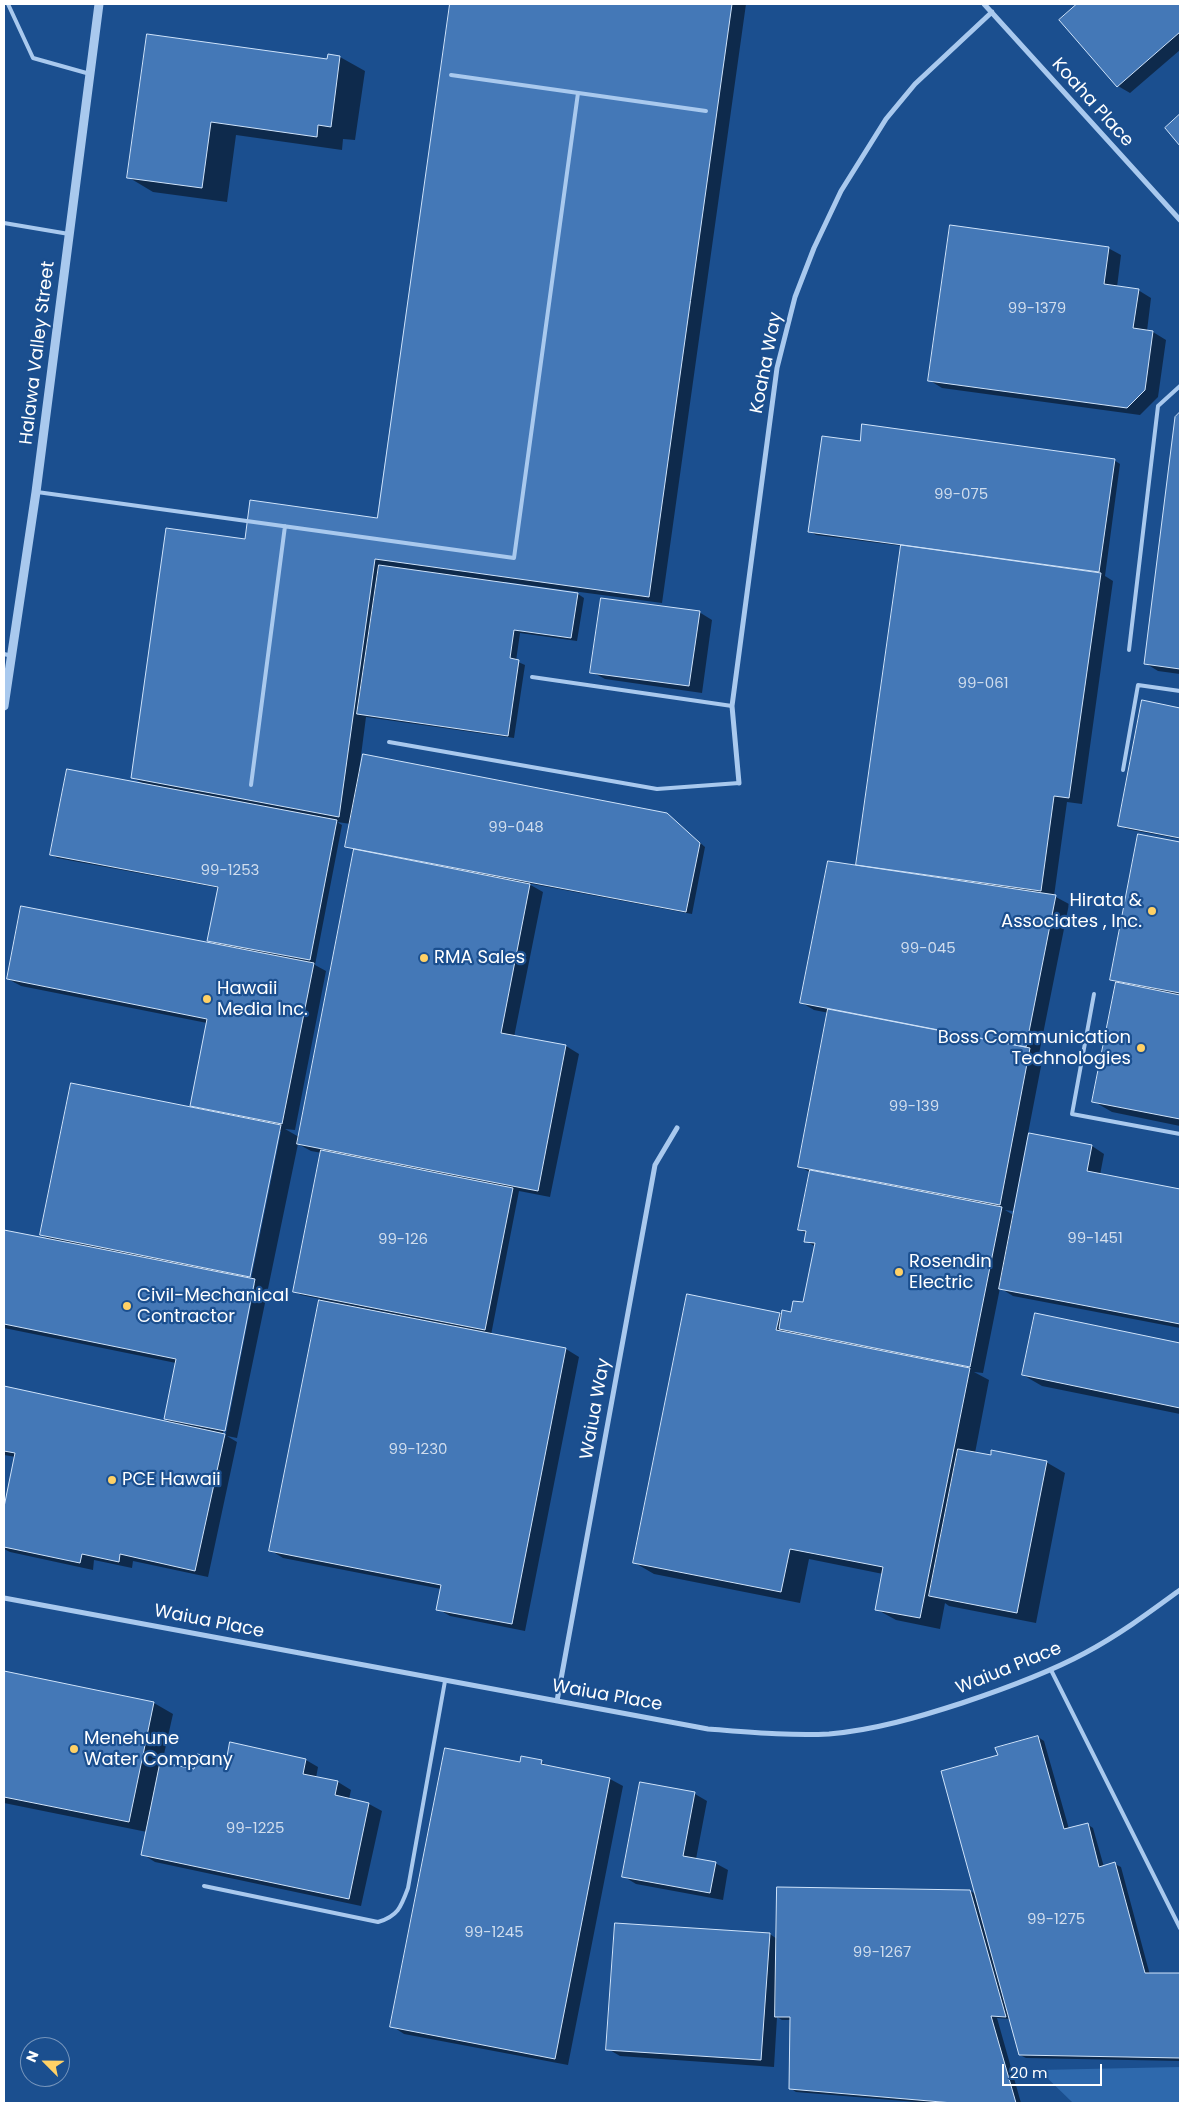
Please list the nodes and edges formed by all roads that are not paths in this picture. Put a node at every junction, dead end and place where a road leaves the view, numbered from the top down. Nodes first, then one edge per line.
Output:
1 (8, 4) edge
2 (99, 4) edge
3 (984, 4) edge
4 (992, 12) junction
5 (90, 74) junction
6 (451, 75) dead end
7 (578, 93) junction
8 (706, 111) dead end
9 (1180, 220) edge
10 (4, 223) edge
11 (69, 234) junction
12 (1180, 386) edge
13 (36, 492) junction
14 (285, 526) junction
15 (1129, 650) dead end
16 (8, 655) edge
17 (532, 677) dead end
18 (1180, 691) edge
19 (4, 706) edge
20 (732, 706) junction
21 (389, 742) dead end
22 (1123, 770) dead end
23 (739, 783) joint
24 (250, 785) dead end
25 (1094, 994) dead end
26 (677, 1128) dead end
27 (1180, 1134) edge
28 (1180, 1590) edge
29 (4, 1598) edge
30 (1051, 1670) junction
31 (445, 1681) junction
32 (557, 1701) junction
33 (204, 1886) dead end
34 (1180, 1928) edge

1 - 5 lane
2 - 5 street, Halawa Valley Street
3 - 4 street, Koaha Place
4 - 9 street, Koaha Place
4 - 20 street, Koaha Way
5 - 11 street, Halawa Valley Street
6 - 7 lane
7 - 8 lane
7 - 14 lane
10 - 11 lane
11 - 13 street, Halawa Valley Street
12 - 15 lane
13 - 14 lane
13 - 16 street, Halawa Valley Street
14 - 24 lane
16 - 19 street, Halawa Valley Street
17 - 20 lane
18 - 22 lane
20 - 23 street, Koaha Way
21 - 23 lane
25 - 27 lane
26 - 32 street, Waiua Way
28 - 30 street, Waiua Place
29 - 31 street, Waiua Place
30 - 32 street, Waiua Place
30 - 34 lane
31 - 32 street, Waiua Place
31 - 33 lane

